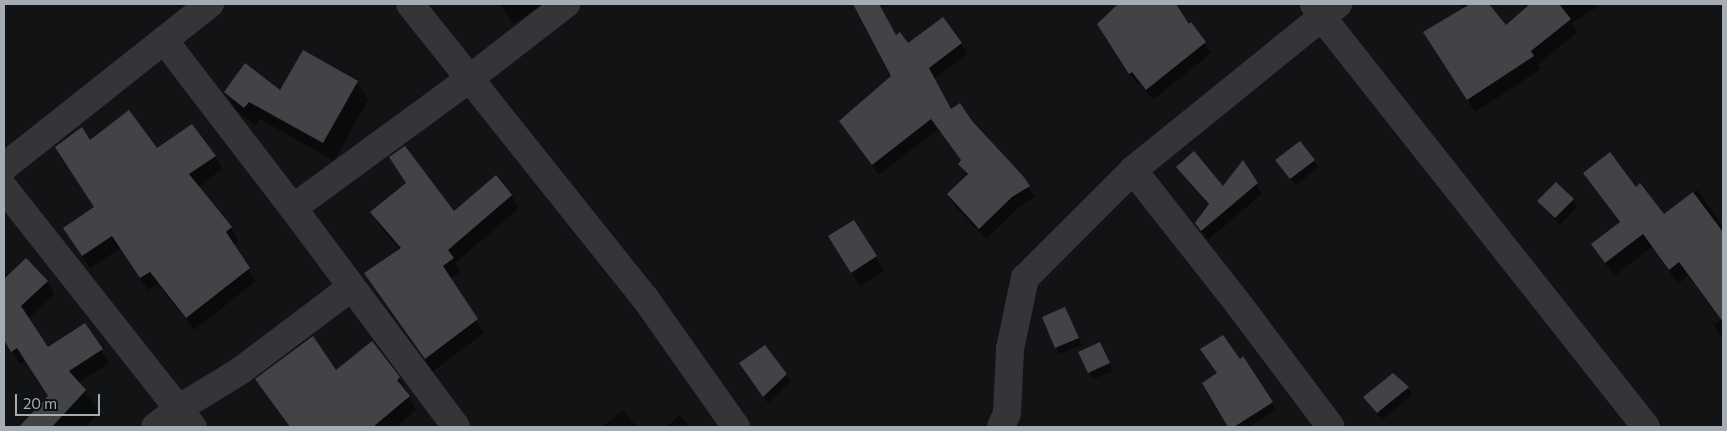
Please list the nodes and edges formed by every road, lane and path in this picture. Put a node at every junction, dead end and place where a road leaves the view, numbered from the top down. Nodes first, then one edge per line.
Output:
1 (210, 4) edge
2 (410, 4) edge
3 (566, 4) edge
4 (1324, 8) edge
5 (164, 40) junction
6 (469, 78) junction
7 (4, 167) edge
8 (1133, 170) junction
9 (4, 188) edge
10 (293, 208) junction
11 (350, 288) junction
12 (185, 418) edge
13 (155, 427) edge
14 (456, 427) edge
15 (736, 427) edge
16 (1001, 427) edge
17 (1331, 427) edge
18 (1646, 427) edge

1 - 5 street
2 - 6 street
3 - 6 street
4 - 8 street
4 - 18 street
5 - 7 street
5 - 10 street
6 - 10 street
6 - 15 street
8 - 16 street
8 - 17 street
9 - 12 street
10 - 11 street
11 - 12 street
11 - 14 street
12 - 13 street

